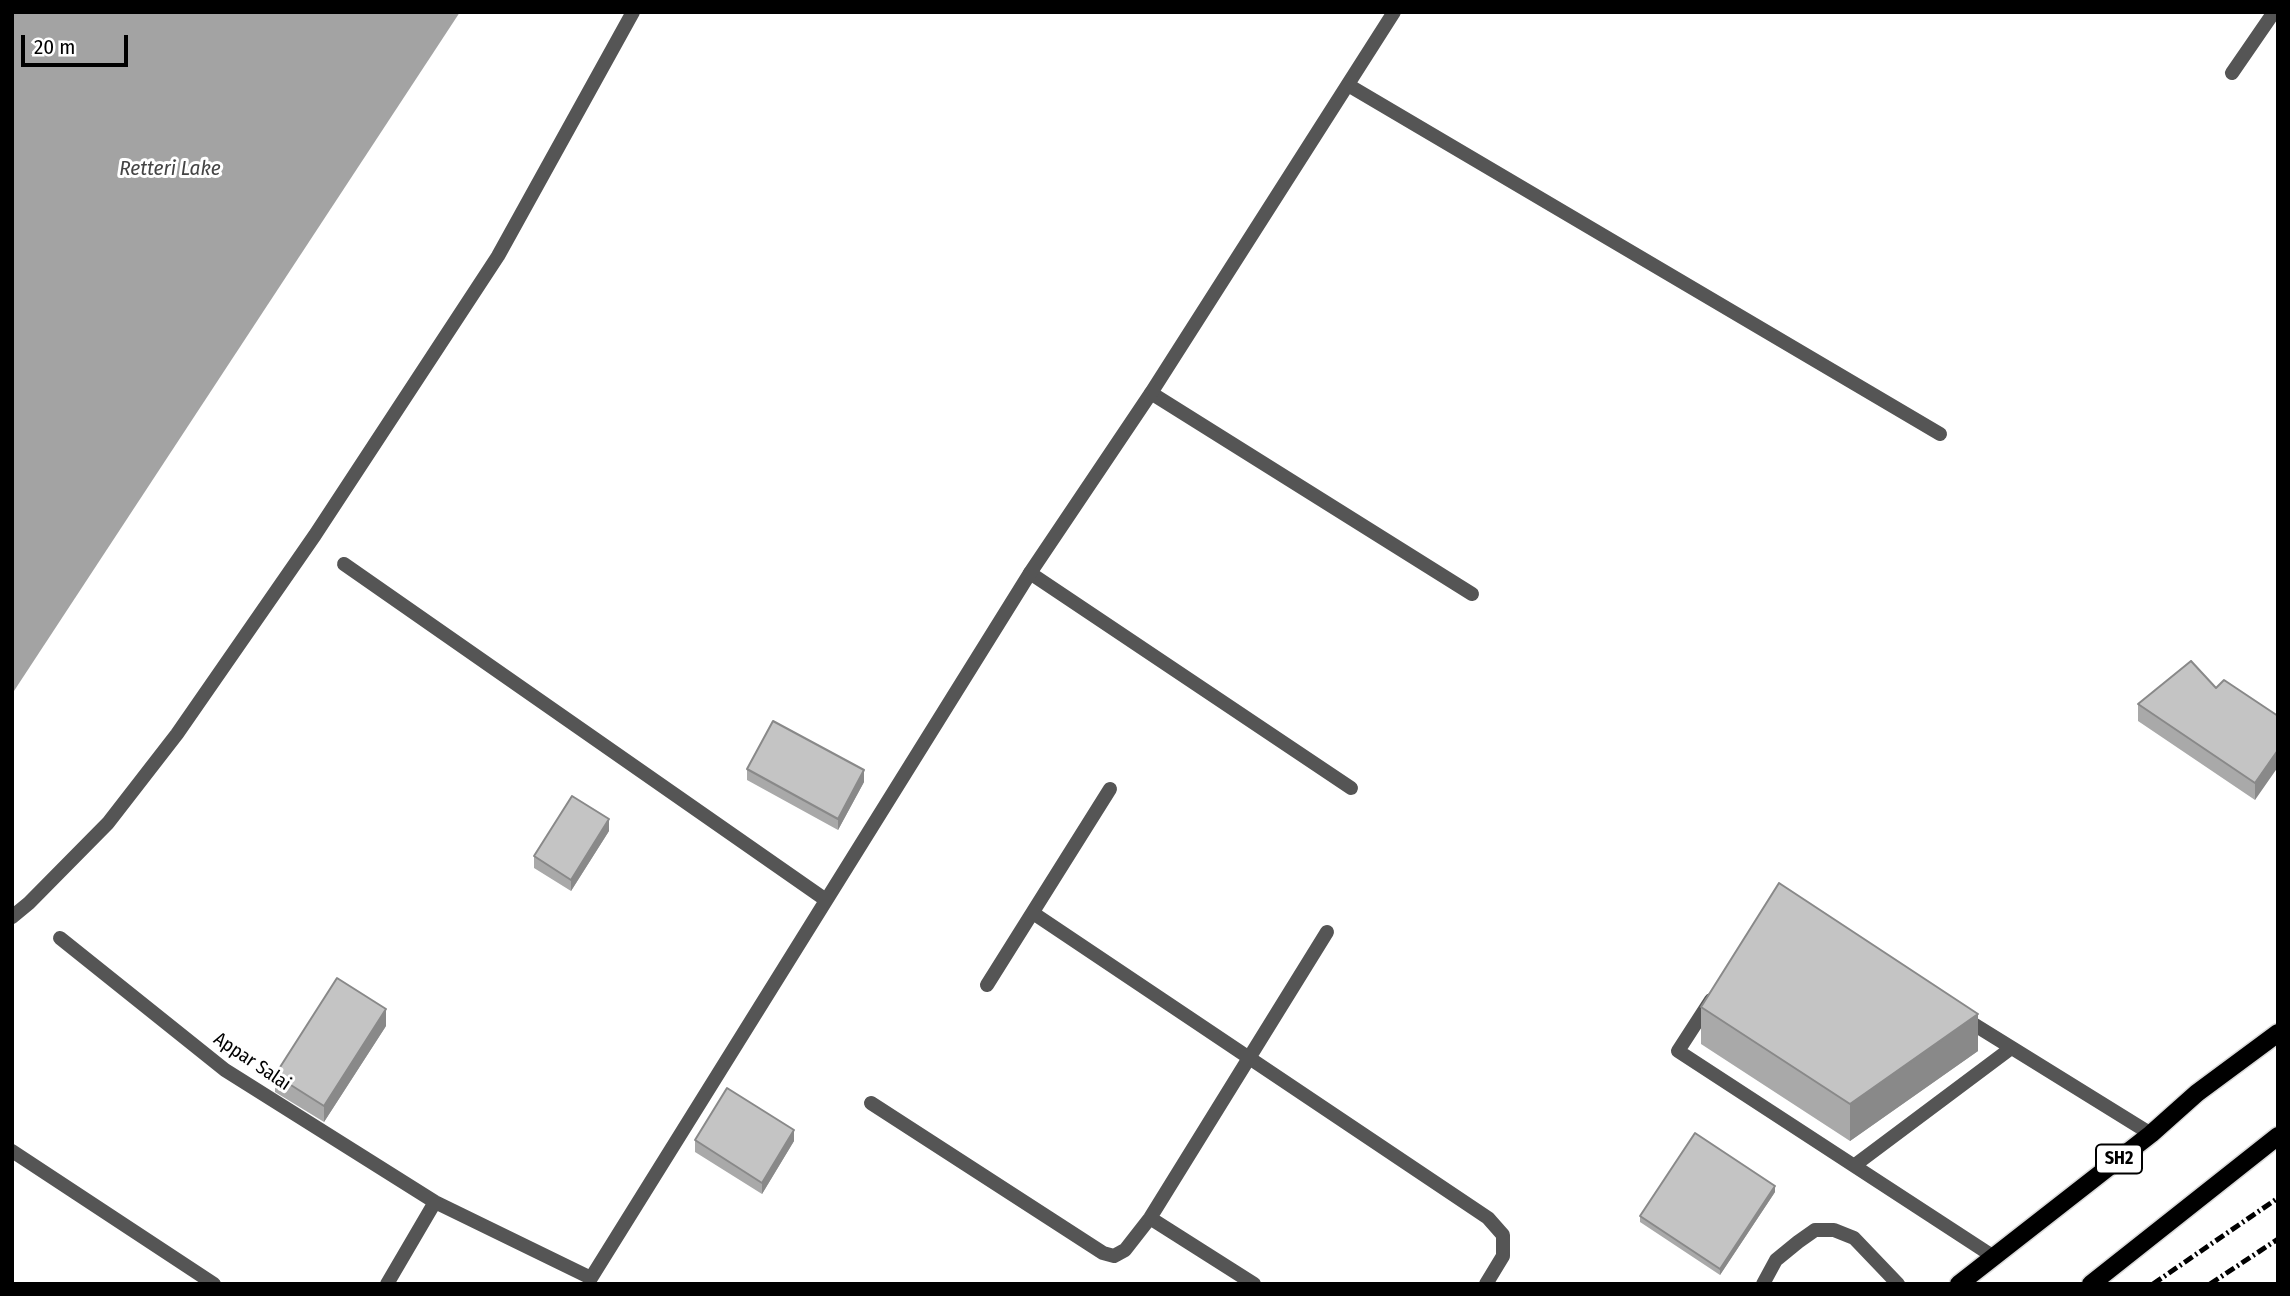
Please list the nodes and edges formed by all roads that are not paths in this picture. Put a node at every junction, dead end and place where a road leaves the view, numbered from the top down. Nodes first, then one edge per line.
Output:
1 (633, 12) edge
2 (1394, 12) edge
3 (2274, 12) edge
4 (2232, 73) dead end
5 (1348, 85) junction
6 (1151, 393) junction
7 (1940, 434) dead end
8 (344, 564) dead end
9 (1030, 573) junction
10 (1472, 594) dead end
11 (1351, 788) dead end
12 (1110, 789) dead end
13 (826, 900) junction
14 (1033, 913) junction
15 (12, 917) edge
16 (1327, 932) dead end
17 (60, 938) dead end
18 (987, 985) dead end
19 (1720, 985) edge
20 (1952, 1011) edge
21 (2278, 1033) edge
22 (2010, 1048) junction
23 (1250, 1060) junction
24 (871, 1103) dead end
25 (2151, 1135) junction
26 (2278, 1136) edge
27 (12, 1151) edge
28 (1855, 1165) junction
29 (435, 1202) junction
30 (1150, 1219) junction
31 (1994, 1257) junction
32 (595, 1281) edge
33 (214, 1284) edge
34 (387, 1284) edge
35 (1254, 1284) edge
36 (1486, 1284) edge
37 (1763, 1284) edge
38 (1898, 1284) edge
39 (1959, 1284) edge
40 (2091, 1284) edge

1 - 15 street
2 - 5 street
3 - 4 street
5 - 6 street
5 - 7 street
6 - 9 street
6 - 10 street
8 - 13 street
9 - 11 street
9 - 13 street
12 - 14 street
13 - 32 street
14 - 18 street
14 - 23 street
16 - 23 street
17 - 29 street, Appar Salai
19 - 28 street
20 - 22 street
21 - 25 main road, SH2
22 - 25 street
22 - 28 street
23 - 30 street
23 - 36 street
24 - 30 street
25 - 31 main road, SH2
26 - 40 main road
27 - 33 street
28 - 31 street
29 - 32 street, Appar Salai
29 - 34 street
30 - 35 street
31 - 39 main road, SH2
37 - 38 street

